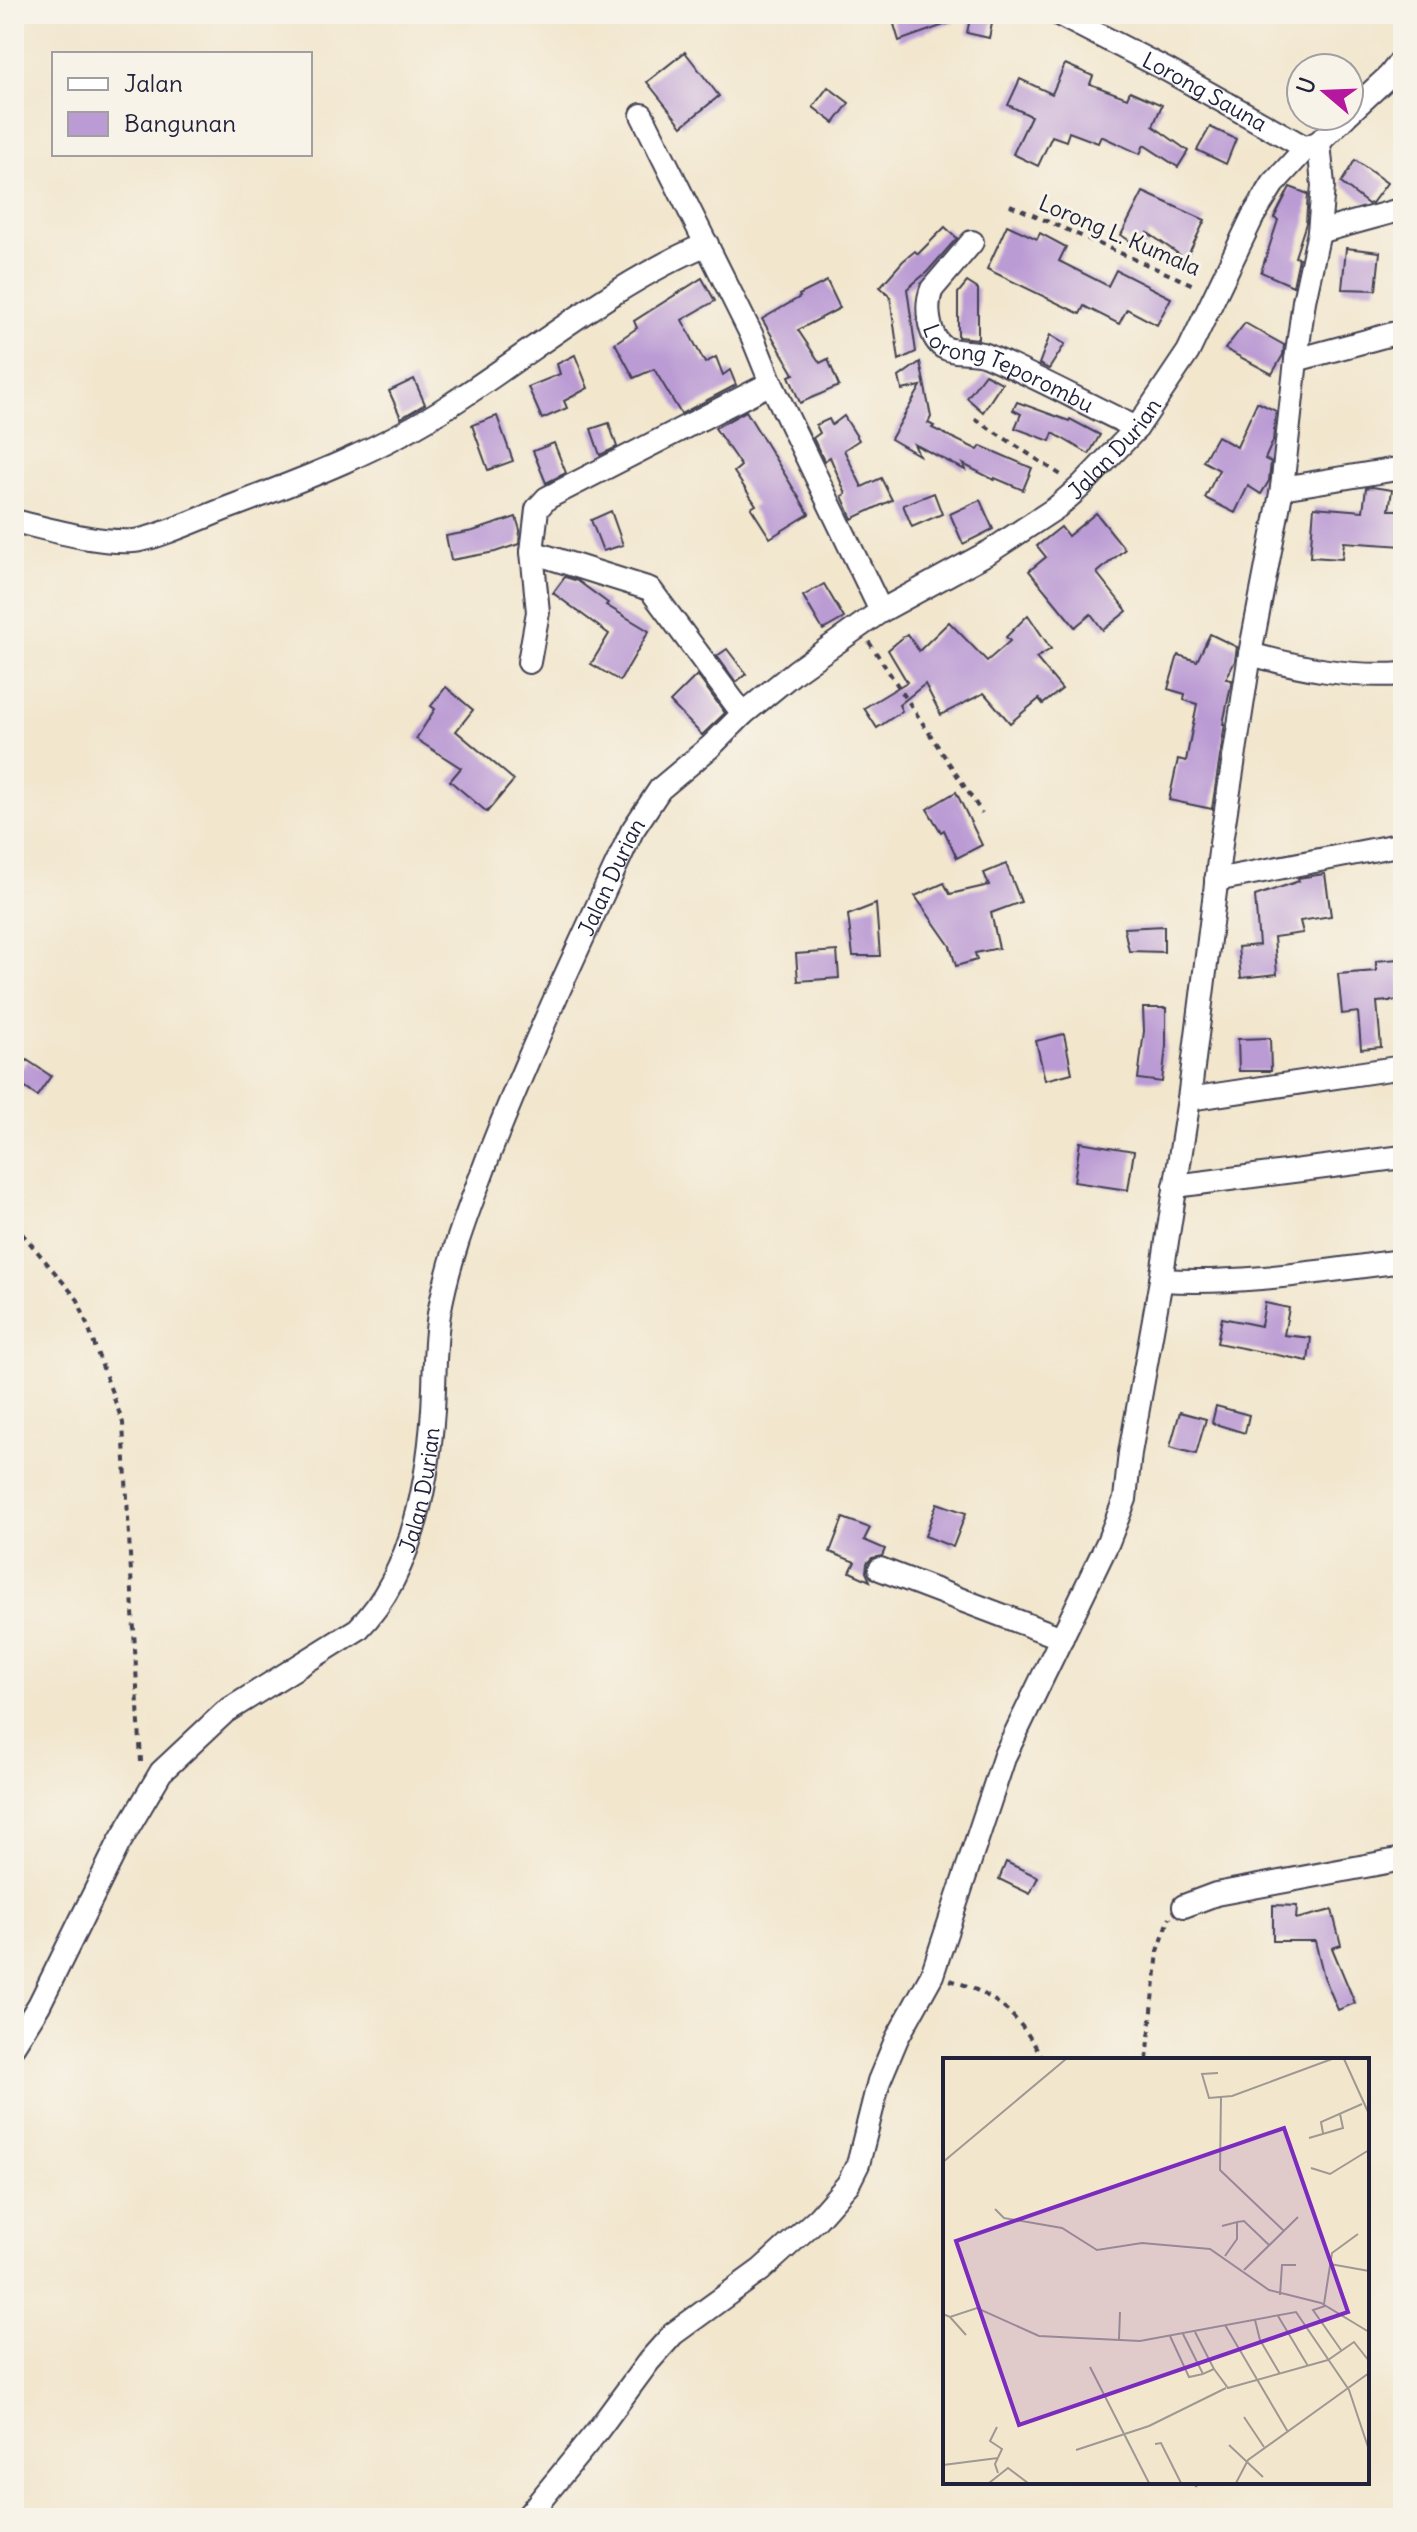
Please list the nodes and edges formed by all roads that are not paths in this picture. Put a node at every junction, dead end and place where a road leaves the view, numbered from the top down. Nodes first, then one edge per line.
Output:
1 (1058, 14) edge
2 (1403, 58) edge
3 (1365, 99) edge
4 (642, 115) dead end
5 (1328, 132) edge
6 (1312, 145) junction
7 (1403, 209) edge
8 (1319, 232) junction
9 (972, 242) dead end
10 (707, 244) junction
11 (1403, 331) edge
12 (1296, 360) junction
13 (771, 383) junction
14 (1137, 428) junction
15 (1403, 468) edge
16 (1282, 488) junction
17 (14, 521) edge
18 (532, 552) junction
19 (881, 611) junction
20 (1250, 654) junction
21 (529, 662) dead end
22 (1403, 674) edge
23 (743, 714) junction
24 (1403, 844) edge
25 (1216, 880) junction
26 (1403, 1067) edge
27 (1189, 1099) junction
28 (1403, 1157) edge
29 (1175, 1186) junction
30 (1403, 1261) edge
31 (1161, 1280) junction
32 (880, 1569) dead end
33 (1062, 1638) junction
34 (1403, 1859) edge
35 (1184, 1906) road end
36 (14, 2045) edge
37 (526, 2518) edge

1 - 6 street, Lorong Sauna
2 - 3 street, Jalan Durian
4 - 10 street
5 - 6 street, Jalan Durian
6 - 8 street
6 - 14 street, Jalan Durian
7 - 8 street
8 - 12 street
9 - 14 street, Lorong Teporombu
10 - 13 street
10 - 17 street
11 - 12 street
12 - 16 street
13 - 18 street
13 - 19 street
14 - 19 street, Jalan Durian
15 - 16 street
16 - 20 street
18 - 21 street
18 - 23 street
19 - 23 street, Jalan Durian
20 - 22 street
20 - 25 street
23 - 36 street, Jalan Durian
24 - 25 street
25 - 27 street
26 - 27 street
27 - 29 street
28 - 29 street
29 - 31 street
30 - 31 street
31 - 33 street
32 - 33 street
33 - 37 street
34 - 35 street

